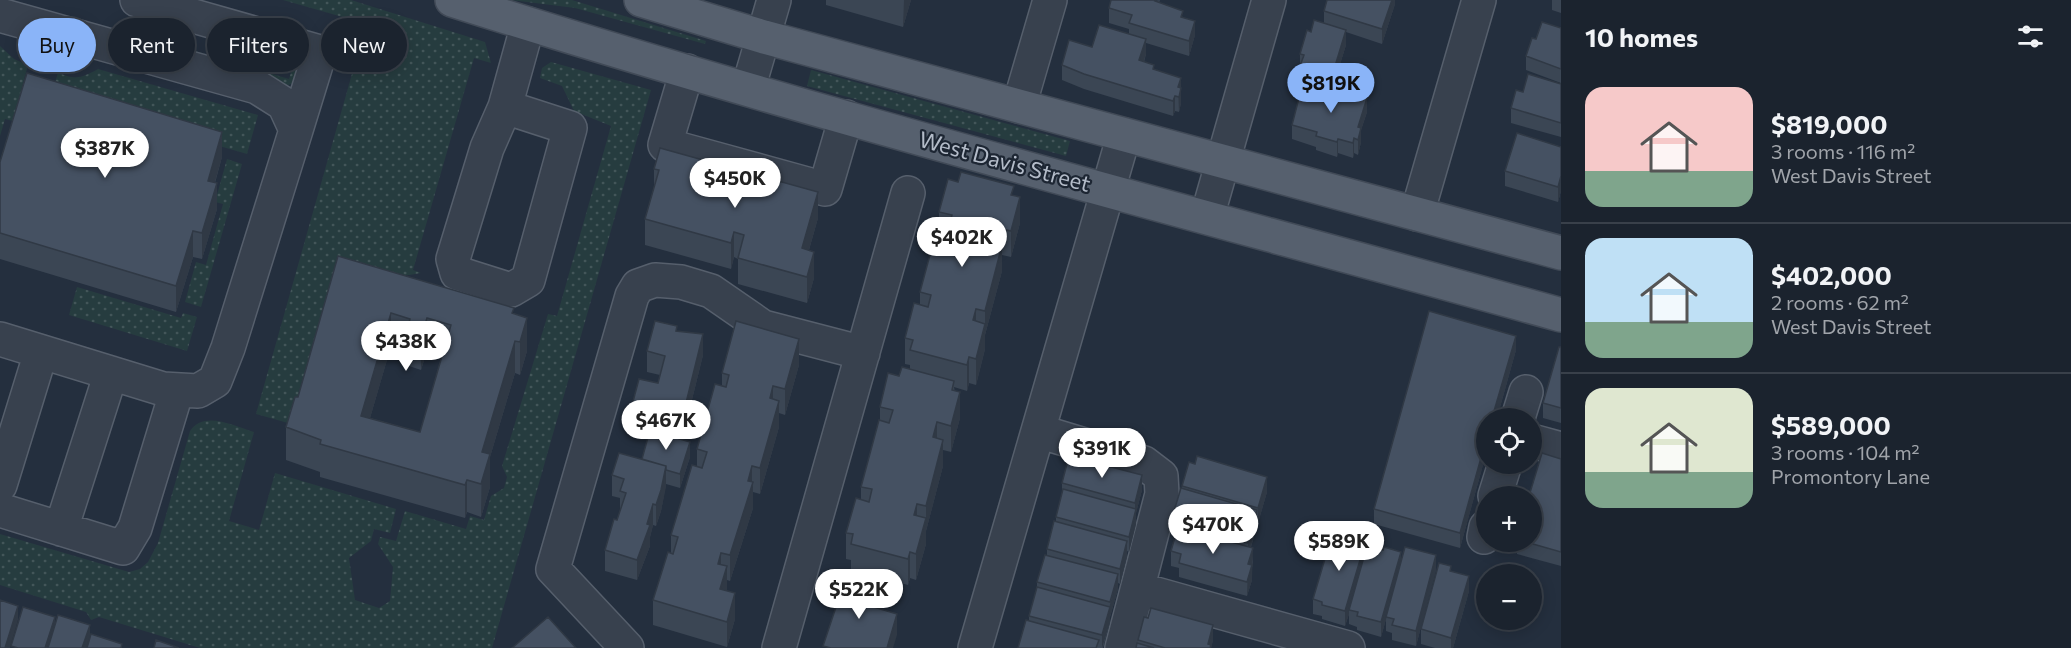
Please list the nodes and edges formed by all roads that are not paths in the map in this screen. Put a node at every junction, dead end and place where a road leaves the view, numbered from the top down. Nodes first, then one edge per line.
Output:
1 (452, 0) edge
2 (641, 0) edge
3 (774, 0) edge
4 (1050, 0) edge
5 (1269, 0) edge
6 (1479, 0) edge
7 (141, 1) edge
8 (0, 15) edge
9 (137, 18) edge
10 (528, 24) junction
11 (764, 37) junction
12 (108, 45) edge
13 (195, 70) edge
14 (687, 71) junction
15 (748, 89) junction
16 (1019, 106) junction
17 (505, 107) junction
18 (846, 117) junction
19 (296, 130) junction
20 (1124, 135) junction
21 (1223, 161) junction
22 (1108, 189) junction
23 (908, 192) dead end
24 (1417, 214) junction
25 (1207, 217) junction
26 (1561, 253) edge
27 (1561, 315) edge
28 (0, 339) edge
29 (40, 352) junction
30 (863, 353) junction
31 (111, 373) junction
32 (177, 390) junction
33 (1038, 431) junction
34 (1542, 444) edge
35 (1561, 449) edge
36 (0, 485) edge
37 (0, 510) edge
38 (61, 529) junction
39 (1138, 589) junction
40 (627, 648) edge
41 (779, 648) edge
42 (975, 648) edge
43 (1122, 648) edge
44 (1348, 648) edge

1 - 10 main road, West Davis Street
2 - 11 main road
3 - 11 street
4 - 16 street
5 - 21 street
6 - 24 street
7 - 9 street
7 - 19 street
8 - 12 street
10 - 14 main road, West Davis Street
10 - 17 street
11 - 15 street
11 - 16 main road
13 - 19 street
14 - 15 main road, West Davis Street
14 - 18 street
15 - 18 main road, West Davis Street
16 - 20 main road
17 - 17 street
18 - 22 main road, West Davis Street
19 - 32 street
20 - 21 main road
20 - 22 street
21 - 24 main road
21 - 25 street
22 - 25 main road, West Davis Street
22 - 33 street
23 - 30 street
24 - 26 main road
25 - 27 main road, West Davis Street
28 - 29 street
29 - 31 street
29 - 36 street
30 - 40 street
30 - 41 street
31 - 32 street
31 - 38 street
32 - 38 street
33 - 39 street
33 - 42 street
34 - 35 street
37 - 38 street
39 - 43 street
39 - 44 street

